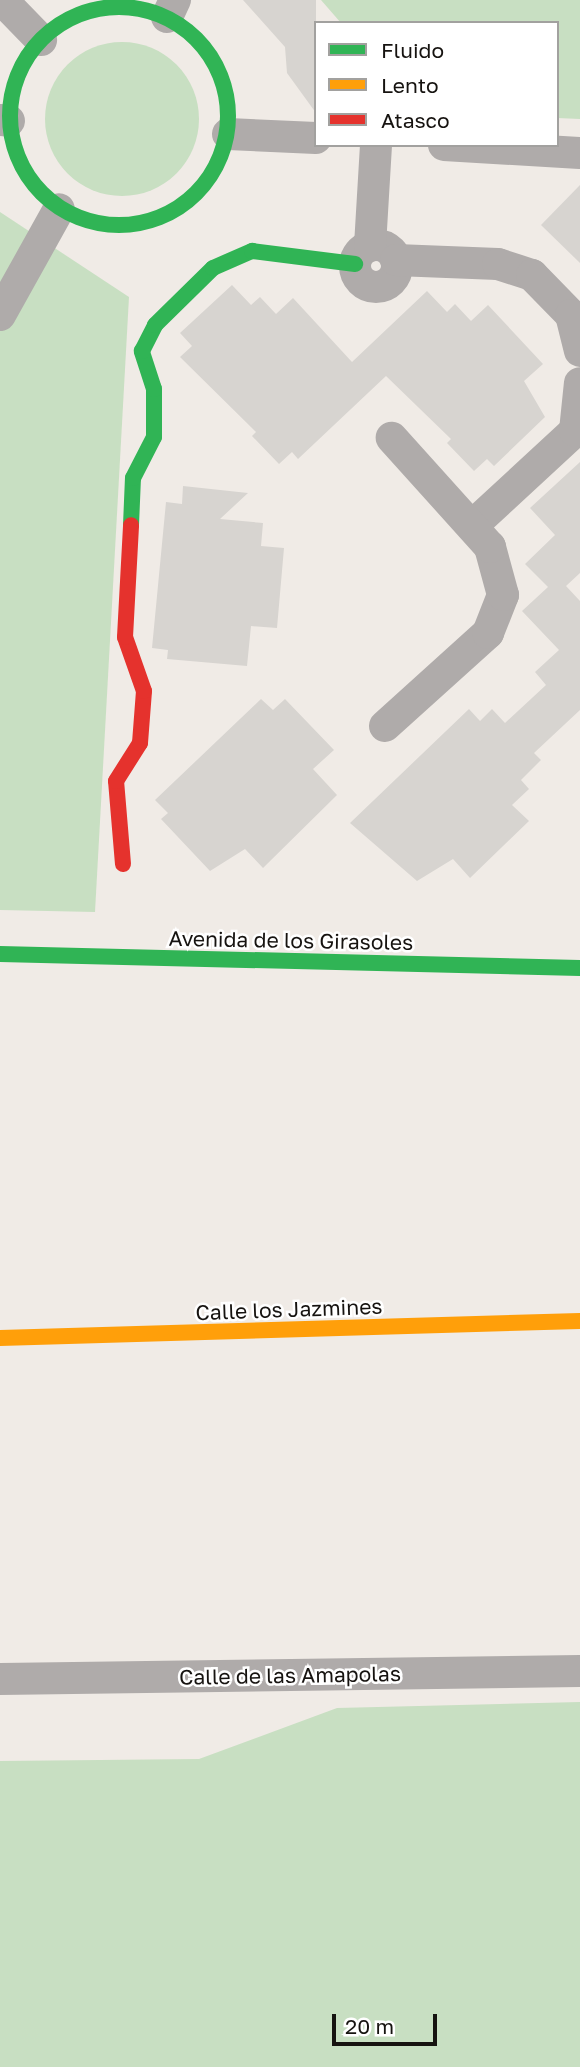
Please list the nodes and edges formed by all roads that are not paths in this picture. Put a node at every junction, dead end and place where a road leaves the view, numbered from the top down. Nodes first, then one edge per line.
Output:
1 (2, 0) edge
2 (171, 9) edge
3 (41, 40) junction
4 (5, 120) edge
5 (228, 134) junction
6 (314, 138) edge
7 (376, 147) edge
8 (478, 147) edge
9 (580, 153) edge
10 (59, 209) junction
11 (374, 257) junction
12 (0, 316) edge
13 (580, 351) edge
14 (580, 383) edge
15 (392, 438) dead end
16 (472, 526) junction
17 (385, 726) dead end
18 (124, 864) dead end
19 (0, 954) edge
20 (580, 968) edge
21 (580, 1321) edge
22 (0, 1338) edge
23 (580, 1671) edge
24 (0, 1679) edge

1 - 3 street
2 - 3 street
2 - 5 street
3 - 4 street
4 - 10 street
5 - 6 street
5 - 10 street
7 - 11 street
8 - 9 street
10 - 12 street
11 - 13 street
11 - 18 street
14 - 16 street
15 - 16 street
16 - 17 street
19 - 20 street, Avenida de los Girasoles
21 - 22 street, Calle los Jazmines
23 - 24 street, Calle de las Amapolas

